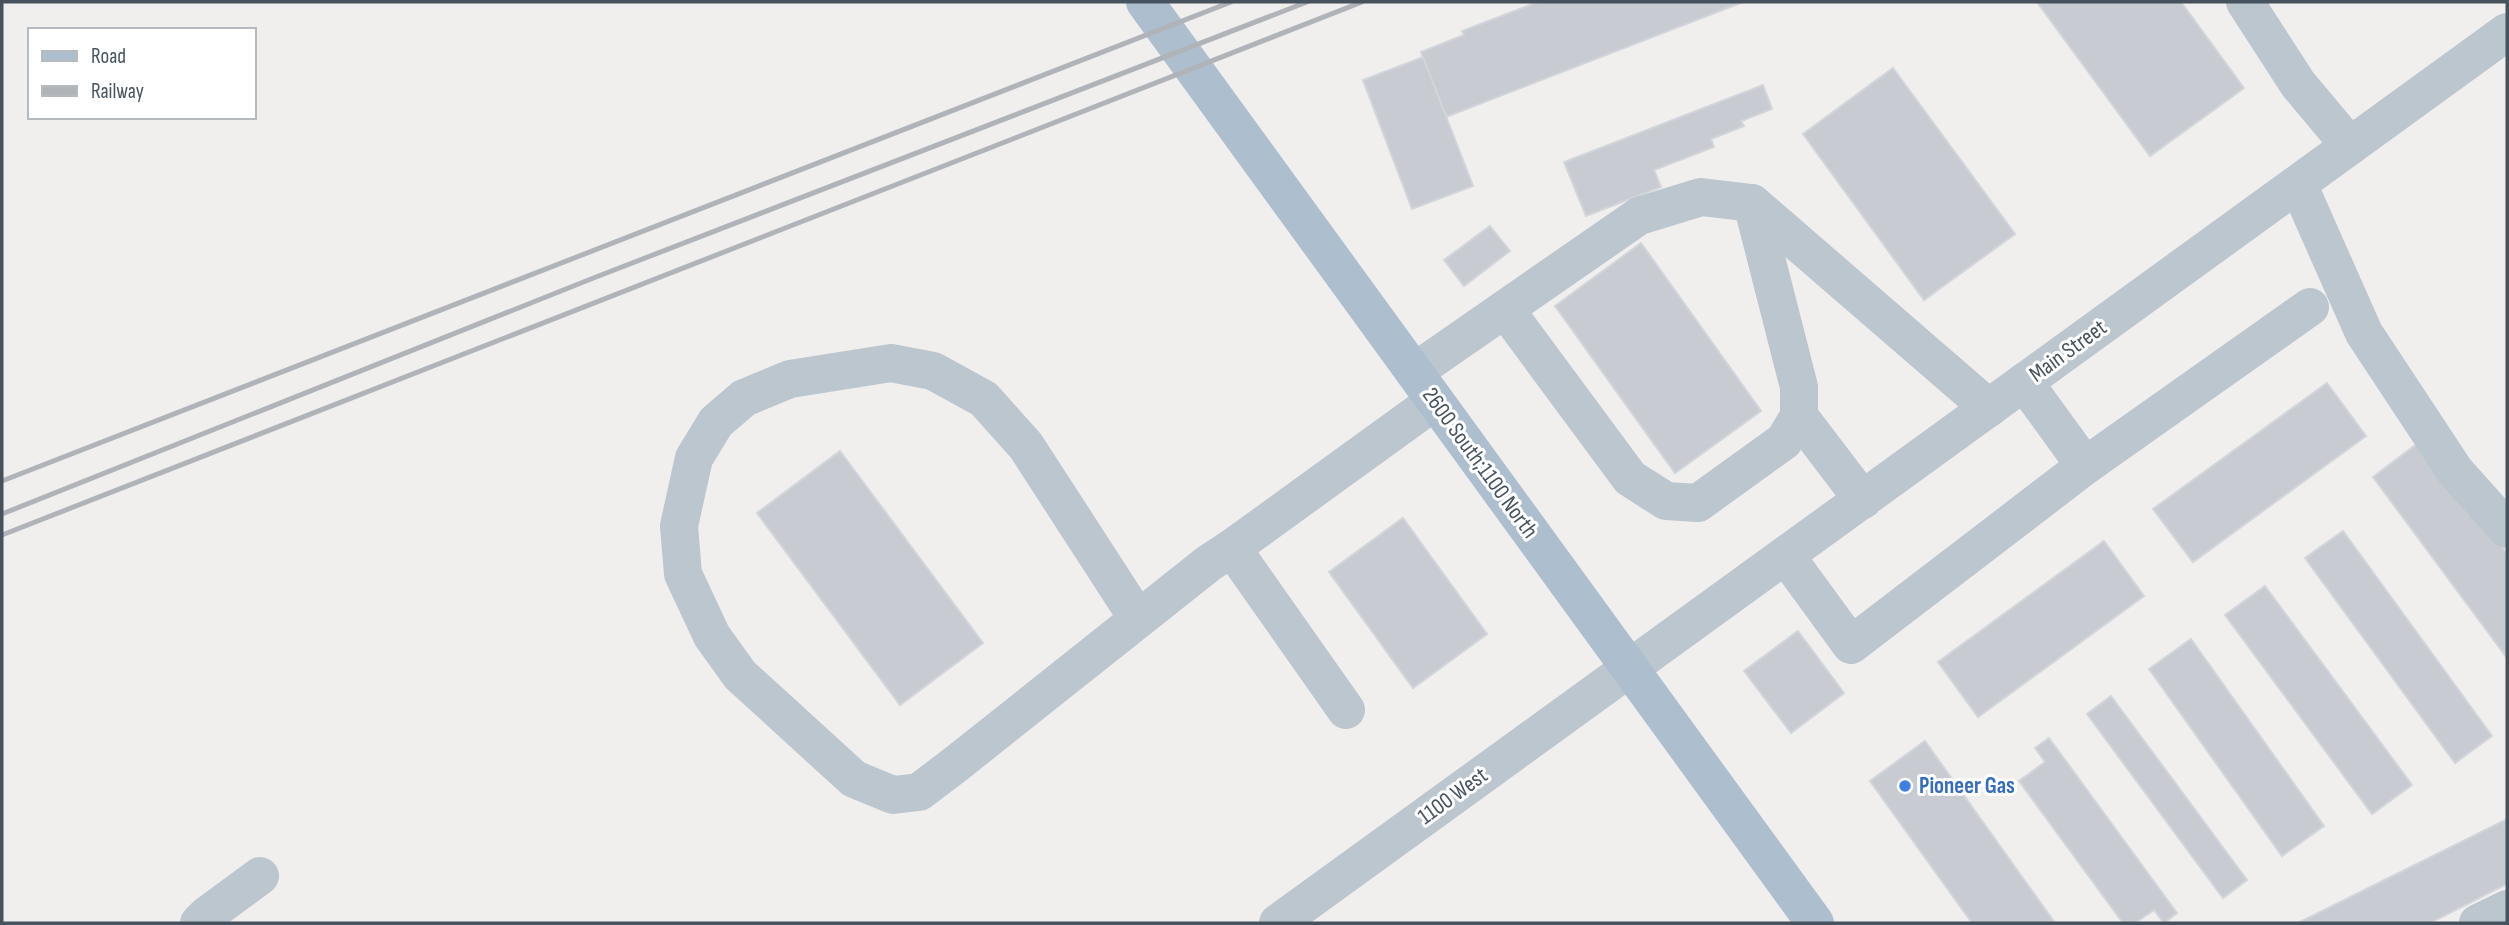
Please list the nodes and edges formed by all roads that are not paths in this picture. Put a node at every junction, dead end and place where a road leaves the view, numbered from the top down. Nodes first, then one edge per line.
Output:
1 (1145, 2) edge
2 (2245, 2) edge
3 (2507, 32) edge
4 (2350, 146) junction
5 (2298, 184) junction
6 (1752, 203) junction
7 (2310, 307) dead end
8 (1505, 309) junction
9 (2024, 382) junction
10 (1424, 386) junction
11 (1989, 408) junction
12 (1799, 416) junction
13 (2085, 466) junction
14 (1863, 500) junction
15 (2507, 529) edge
16 (1231, 548) junction
17 (1786, 556) junction
18 (1138, 619) junction
19 (1629, 670) junction
20 (1346, 710) dead end
21 (260, 876) dead end
22 (2507, 909) edge
23 (199, 923) edge
24 (1278, 923) edge
25 (1815, 923) edge
26 (2478, 923) edge

1 - 10 main road, 2600 South;1100 North
2 - 4 street
3 - 4 street, Main Street
4 - 5 street, Main Street
5 - 9 street, Main Street
5 - 15 street
6 - 8 street
6 - 11 street
6 - 12 street
7 - 13 street
8 - 10 street
8 - 12 street
9 - 11 street, Main Street
9 - 13 street
10 - 16 street
10 - 19 main road, 2600 South;1100 North
11 - 14 street, Main Street
12 - 14 street
13 - 17 street
14 - 17 street, Main Street
16 - 18 street
16 - 20 street
17 - 19 street, Main Street
18 - 18 street
19 - 24 street, 1100 West
19 - 25 main road, 2600 South;1100 North
21 - 23 street
22 - 26 street

